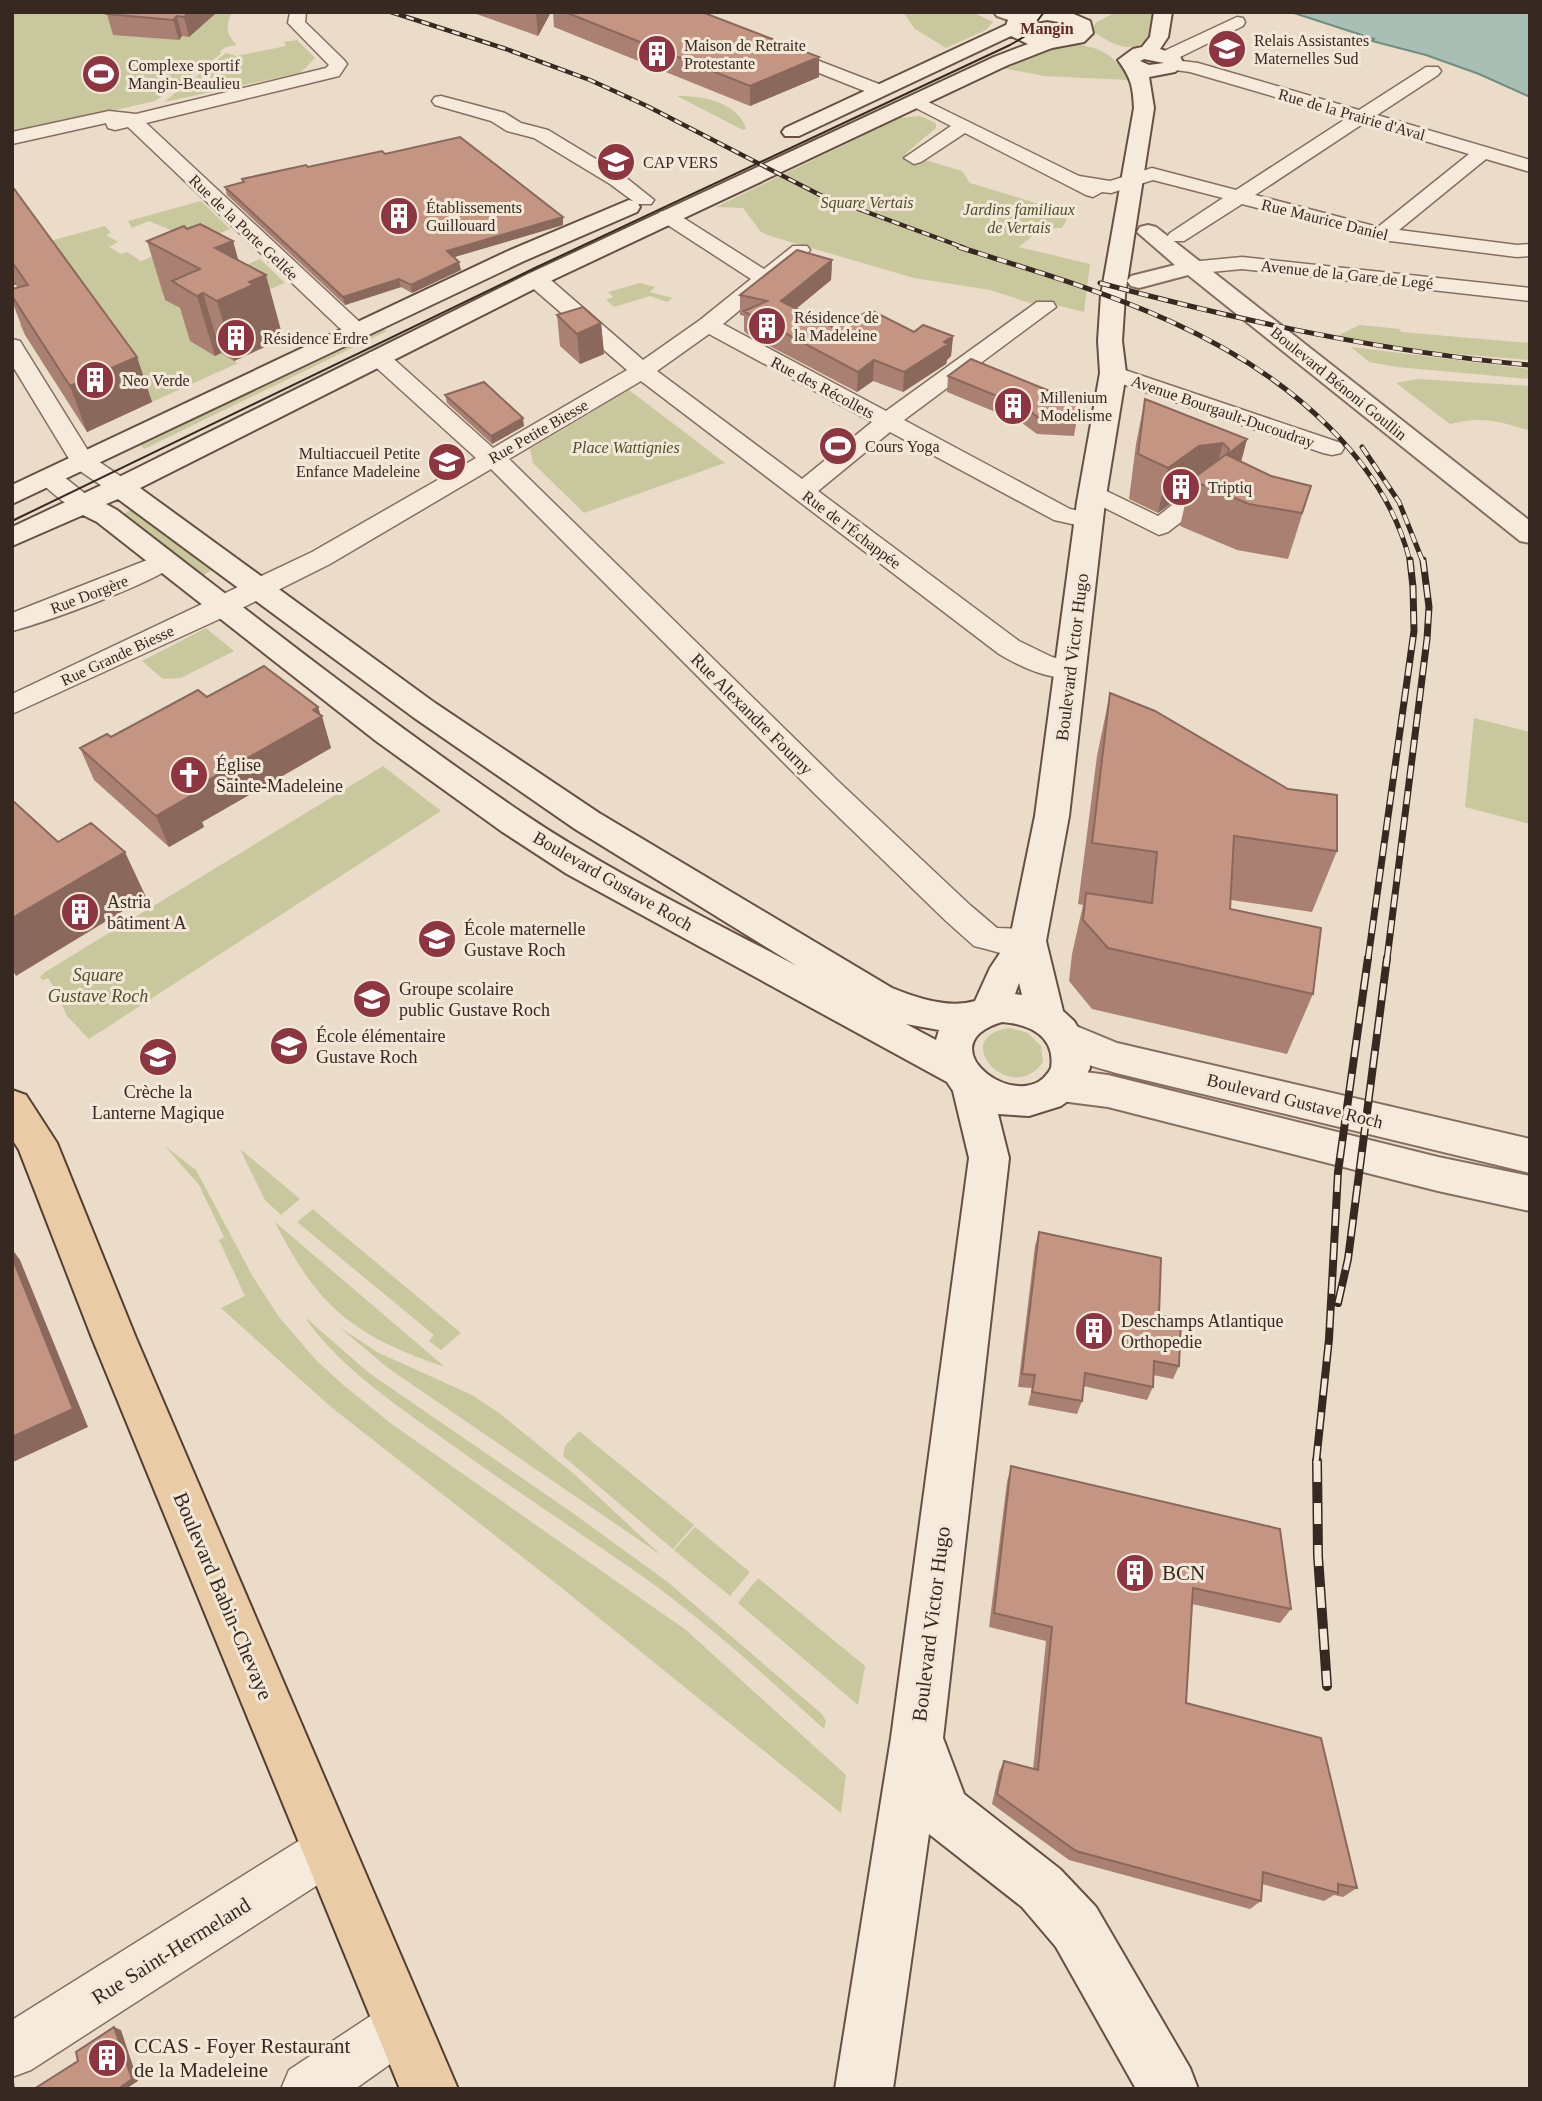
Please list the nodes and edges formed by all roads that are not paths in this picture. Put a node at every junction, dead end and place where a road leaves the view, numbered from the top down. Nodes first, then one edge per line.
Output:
1 (298, 12) edge
2 (1096, 12) edge
3 (1163, 12) edge
4 (1057, 14) edge
5 (1014, 20) edge
6 (1079, 22) junction
7 (1237, 22) dead end
8 (753, 40) edge
9 (1051, 42) junction
10 (1157, 60) junction
11 (1432, 71) dead end
12 (878, 90) junction
13 (441, 101) dead end
14 (918, 102) junction
15 (1363, 118) junction
16 (132, 120) junction
17 (966, 126) junction
18 (12, 138) edge
19 (774, 141) dead end
20 (12, 147) edge
21 (1483, 152) junction
22 (914, 158) dead end
23 (1530, 166) edge
24 (1142, 177) junction
25 (1072, 181) junction
26 (667, 190) dead end
27 (1236, 196) junction
28 (644, 200) junction
29 (1126, 210) junction
30 (667, 216) junction
31 (1148, 232) junction
32 (1382, 234) junction
33 (1177, 237) dead end
34 (800, 250) edge
35 (1530, 250) edge
36 (1201, 266) junction
37 (536, 279) junction
38 (766, 279) junction
39 (1139, 281) junction
40 (1530, 295) edge
41 (1045, 307) dead end
42 (708, 326) junction
43 (357, 332) junction
44 (12, 346) edge
45 (378, 356) junction
46 (642, 371) junction
47 (1113, 373) junction
48 (888, 421) junction
49 (1332, 448) dead end
50 (492, 458) junction
51 (83, 462) junction
52 (50, 478) junction
53 (120, 487) junction
54 (803, 491) junction
55 (12, 496) edge
56 (1202, 496) edge
57 (83, 504) junction
58 (1092, 507) junction
59 (1530, 535) edge
60 (12, 538) edge
61 (165, 561) junction
62 (259, 589) junction
63 (223, 607) junction
64 (12, 623) edge
65 (1069, 670) junction
66 (398, 691) junction
67 (12, 705) edge
68 (362, 713) junction
69 (1028, 941) junction
70 (979, 1014) junction
71 (1055, 1027) junction
72 (964, 1078) junction
73 (1048, 1092) junction
74 (12, 1107) edge
75 (1530, 1156) edge
76 (989, 1158) junction
77 (1530, 1194) edge
78 (917, 1738) junction
79 (330, 1849) junction
80 (402, 2025) junction
81 (12, 2051) edge
82 (309, 2089) edge
83 (429, 2089) edge
84 (864, 2089) edge
85 (1168, 2089) edge

1 - 16 street
2 - 6 main road
3 - 10 main road
4 - 5 main road
4 - 6 main road
5 - 9 main road
5 - 12 main road
6 - 9 main road
7 - 10 street
8 - 12 street
9 - 14 main road
10 - 15 street, Rue de la Prairie d'Aval
10 - 24 main road, Boulevard Victor Hugo
11 - 15 street
12 - 19 main road
13 - 28 street
14 - 17 street
14 - 30 main road
15 - 21 street, Rue de la Prairie d'Aval
15 - 27 street
16 - 18 street
16 - 20 street
16 - 43 street, Rue de la Porte Gellée
17 - 22 street
17 - 25 street
21 - 23 street, Rue de la Prairie d'Aval
21 - 32 street
24 - 25 street
24 - 27 street, Rue Maurice Daniel
24 - 29 main road, Boulevard Victor Hugo
25 - 29 street
26 - 28 main road
27 - 32 street, Rue Maurice Daniel
27 - 33 street
28 - 43 main road
29 - 31 main road
29 - 47 main road, Boulevard Victor Hugo
30 - 37 main road
30 - 38 street
31 - 36 main road, Boulevard Bénoni Goullin
31 - 39 main road, Boulevard Victor Hugo
32 - 35 street, Rue Maurice Daniel
34 - 38 street, Rue Petite Biesse
36 - 39 main road
36 - 40 street, Avenue de la Gare de Legé
36 - 59 main road, Boulevard Bénoni Goullin
37 - 45 main road
37 - 46 street, Rue de l'Échappée
38 - 42 street, Rue Petite Biesse
39 - 47 main road, Boulevard Victor Hugo
41 - 48 street
42 - 46 street, Rue Petite Biesse
42 - 48 street, Rue des Récollets
43 - 51 main road
44 - 51 street
45 - 50 street
45 - 53 main road
46 - 50 street, Rue Petite Biesse
46 - 54 street, Rue de l'Échappée
47 - 49 street, Avenue Bourgault-Ducoudray
47 - 58 main road, Boulevard Victor Hugo
48 - 54 street
48 - 58 street, Rue des Récollets
50 - 62 street, Rue Petite Biesse
50 - 69 street, Rue Alexandre Fourny
51 - 52 main road
51 - 53 street
52 - 55 main road
52 - 57 street
53 - 57 main road
53 - 62 main road, Boulevard Gustave Roch
54 - 65 street, Rue de l'Échappée
56 - 58 street, Rue des Récollets
57 - 60 main road
57 - 61 main road, Boulevard Gustave Roch
58 - 65 main road, Boulevard Victor Hugo
61 - 63 main road, Boulevard Gustave Roch
61 - 64 street, Rue Dorgère
62 - 63 street
62 - 66 main road, Boulevard Gustave Roch
63 - 67 street, Rue Grande Biesse
63 - 68 main road, Boulevard Gustave Roch
65 - 69 main road, Boulevard Victor Hugo
66 - 68 main road
66 - 70 main road, Boulevard Gustave Roch
68 - 72 main road, Boulevard Gustave Roch
69 - 70 main road, Boulevard Victor Hugo
69 - 71 main road, Boulevard Victor Hugo
70 - 71 main road
70 - 72 main road
71 - 73 main road
71 - 75 main road, Boulevard Gustave Roch
72 - 73 main road
72 - 76 main road, Boulevard Victor Hugo
73 - 76 main road
73 - 77 main road, Boulevard Gustave Roch
74 - 79 main road, Boulevard Babin-Chevaye
76 - 78 main road, Boulevard Victor Hugo
78 - 84 main road, Boulevard Victor Hugo
78 - 85 main road
79 - 80 main road, Boulevard Babin-Chevaye
79 - 81 street, Rue Saint-Hermeland
80 - 82 street
80 - 83 main road, Boulevard Babin-Chevaye

